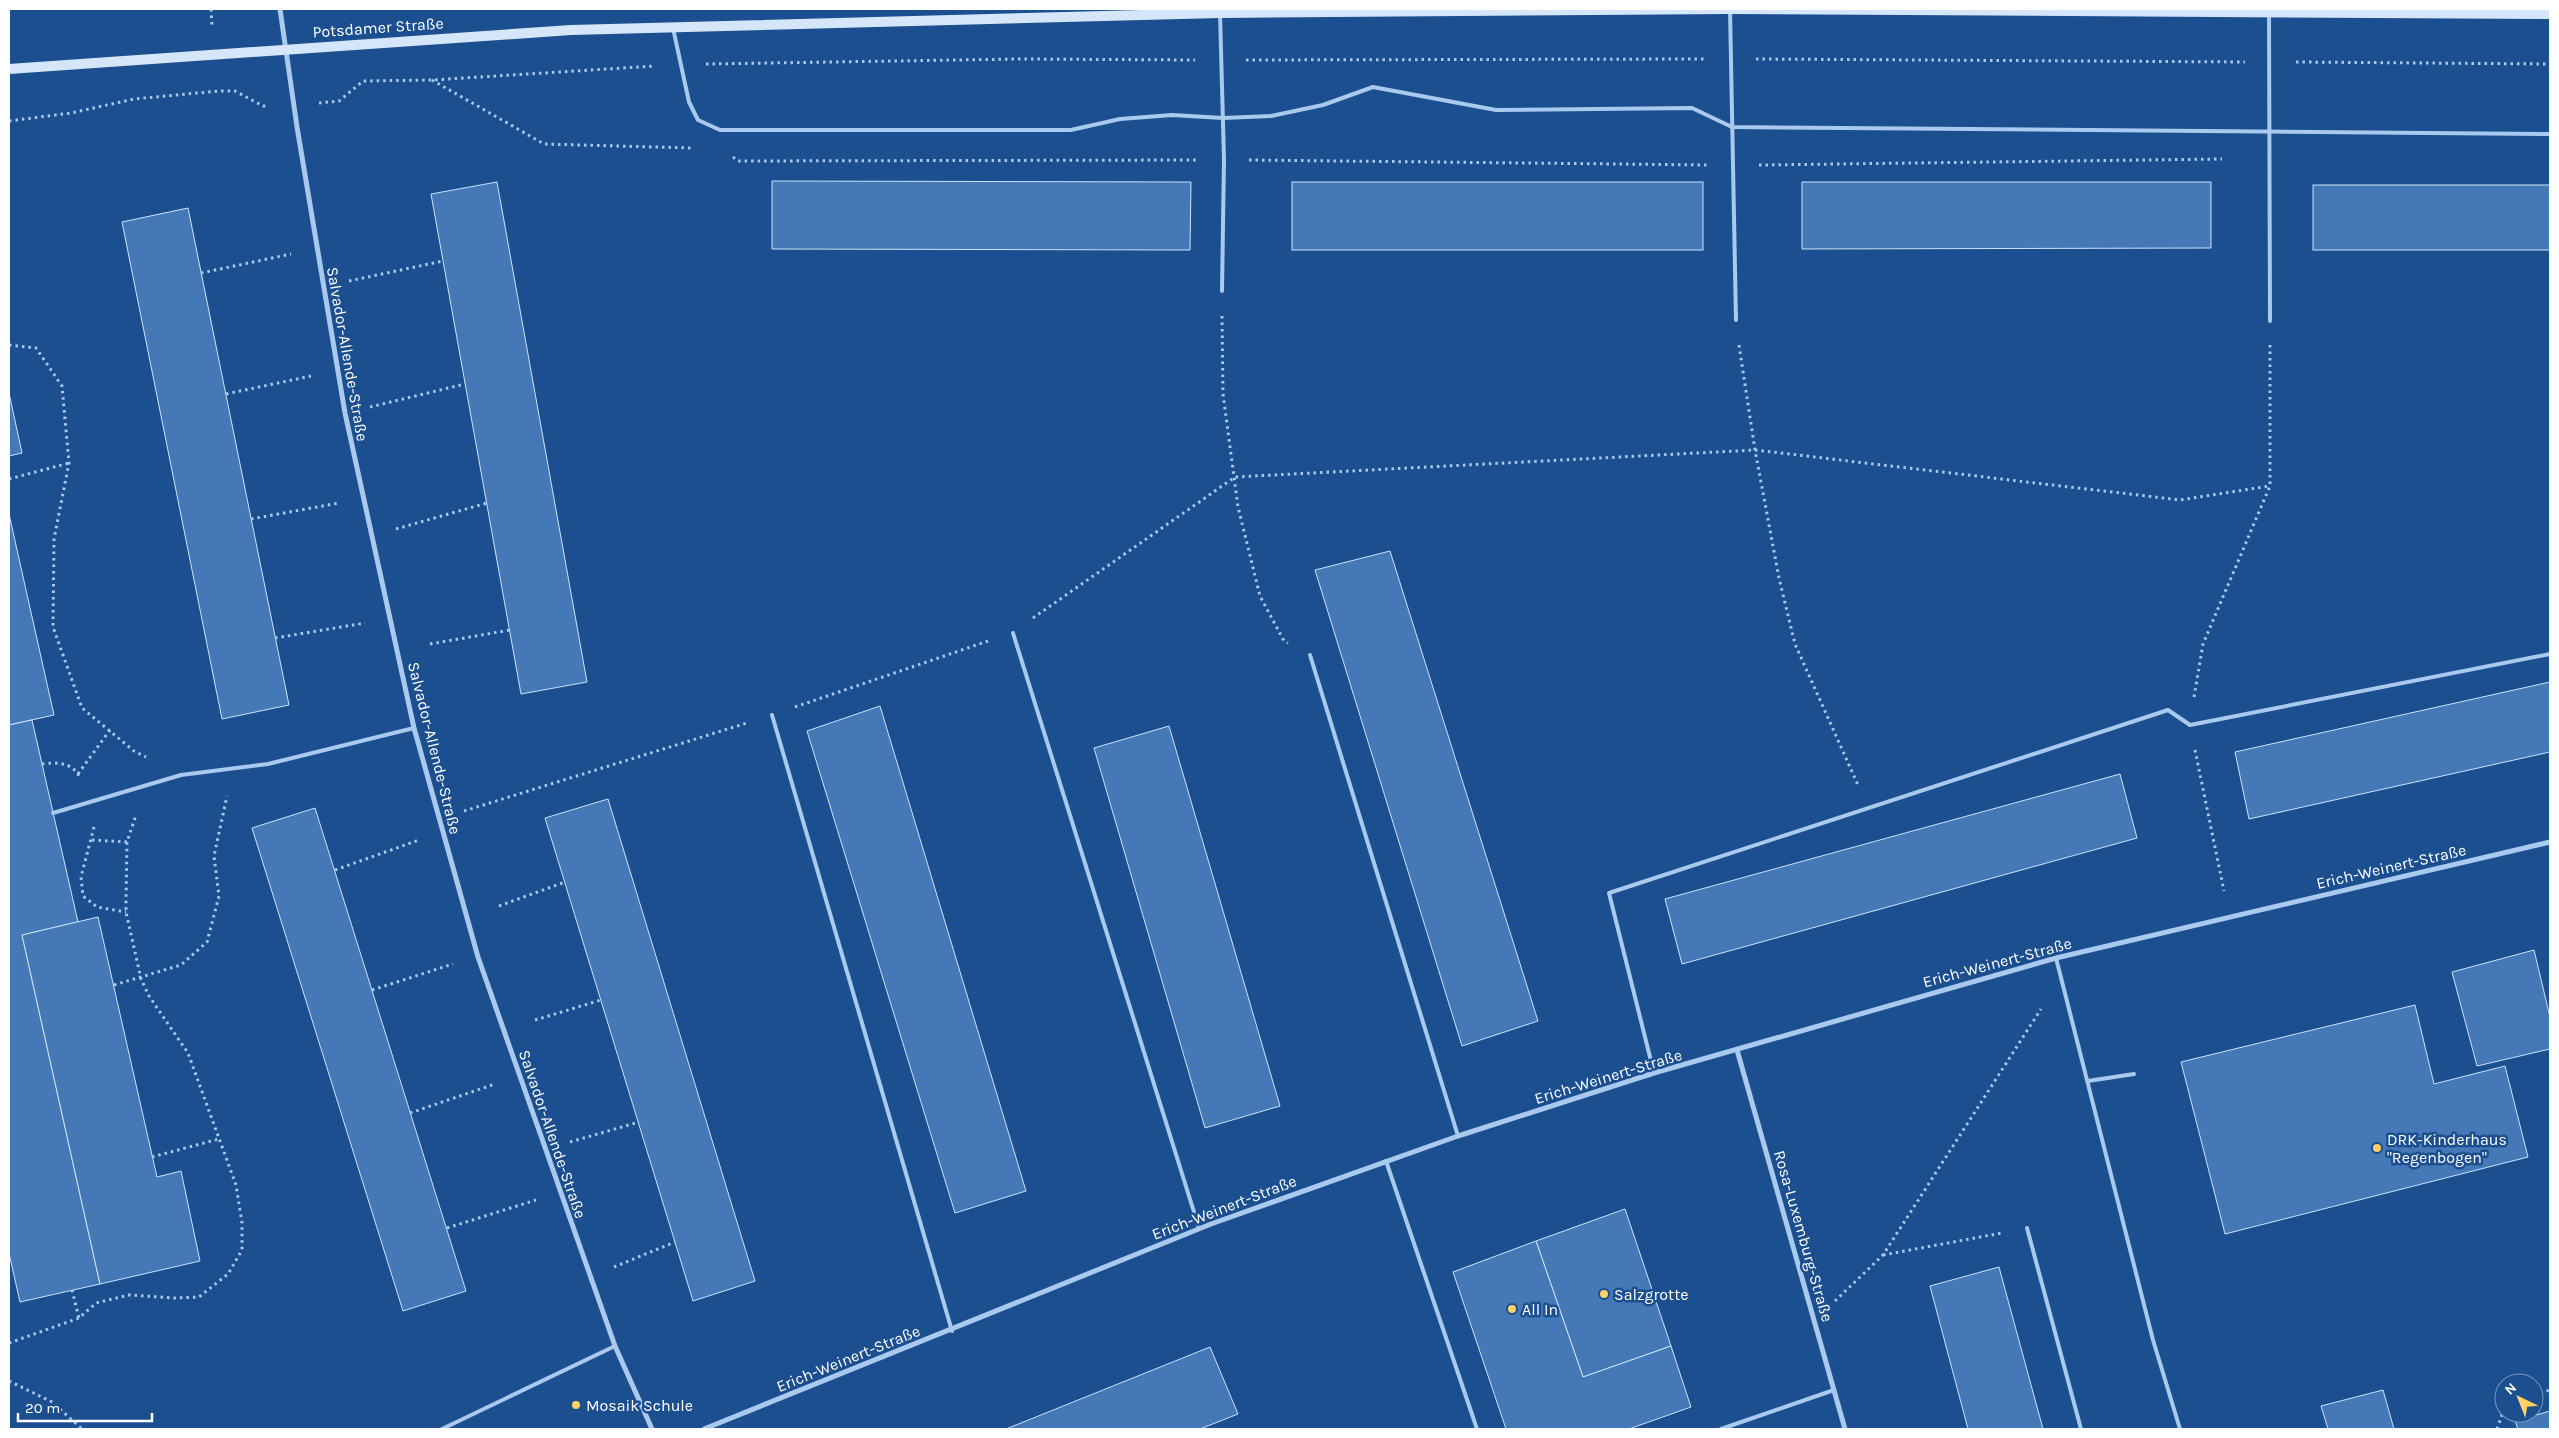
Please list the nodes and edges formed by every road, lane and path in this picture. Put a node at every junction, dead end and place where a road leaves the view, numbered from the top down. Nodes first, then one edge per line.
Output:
1 (280, 9) edge
2 (1730, 9) edge
3 (1341, 10) edge
4 (2044, 10) edge
5 (1220, 13) junction
6 (2269, 13) junction
7 (2550, 14) edge
8 (673, 27) junction
9 (285, 48) junction
10 (1731, 59) junction
11 (1221, 60) junction
12 (2269, 62) junction
13 (680, 64) junction
14 (2550, 64) edge
15 (9, 69) edge
16 (432, 80) junction
17 (294, 105) junction
18 (1223, 118) junction
19 (9, 121) edge
20 (1732, 127) junction
21 (2269, 132) junction
22 (2550, 134) edge
23 (701, 148) dead end
24 (2270, 151) junction
25 (726, 153) dead end
26 (1224, 160) junction
27 (1733, 165) junction
28 (316, 249) junction
29 (443, 261) dead end
30 (202, 273) dead end
31 (324, 286) junction
32 (1222, 291) joint
33 (1736, 320) joint
34 (2270, 321) joint
35 (9, 345) edge
36 (339, 370) junction
37 (465, 384) dead end
38 (226, 394) dead end
39 (345, 413) junction
40 (1754, 450) junction
41 (69, 463) junction
42 (1235, 477) junction
43 (9, 478) edge
44 (2270, 486) junction
45 (364, 498) junction
46 (487, 503) dead end
47 (251, 519) dead end
48 (372, 537) junction
49 (390, 618) junction
50 (510, 630) dead end
51 (1013, 633) junction
52 (275, 638) dead end
53 (430, 644) dead end
54 (2550, 654) edge
55 (1310, 655) joint
56 (772, 715) junction
57 (2190, 725) junction
58 (414, 728) junction
59 (110, 730) junction
60 (42, 764) dead end
61 (234, 768) junction
62 (78, 774) junction
63 (181, 775) junction
64 (90, 802) junction
65 (144, 808) dead end
66 (1869, 808) junction
67 (53, 813) dead end
68 (439, 818) junction
69 (443, 832) junction
70 (92, 840) junction
71 (127, 842) junction
72 (2550, 842) edge
73 (335, 870) dead end
74 (565, 882) dead end
75 (499, 906) dead end
76 (126, 912) junction
77 (2229, 916) junction
78 (478, 956) junction
79 (2056, 958) junction
80 (141, 979) junction
81 (2062, 981) junction
82 (114, 985) dead end
83 (372, 990) dead end
84 (601, 1000) dead end
85 (535, 1020) dead end
86 (1738, 1050) junction
87 (1654, 1073) junction
88 (2134, 1074) dead end
89 (519, 1076) junction
90 (2088, 1081) junction
91 (410, 1113) dead end
92 (639, 1122) dead end
93 (1458, 1136) junction
94 (220, 1139) junction
95 (546, 1149) junction
96 (152, 1157) dead end
97 (1386, 1161) junction
98 (561, 1192) junction
99 (447, 1228) dead end
100 (1200, 1228) junction
101 (2027, 1228) joint
102 (675, 1242) dead end
103 (1883, 1255) junction
104 (590, 1276) junction
105 (72, 1290) dead end
106 (80, 1318) junction
107 (1815, 1321) junction
108 (952, 1331) junction
109 (9, 1343) edge
110 (615, 1346) junction
111 (9, 1381) edge
112 (1834, 1390) junction
113 (82, 1429) edge
114 (442, 1429) edge
115 (652, 1429) edge
116 (704, 1429) edge
117 (1477, 1429) edge
118 (1721, 1429) edge
119 (1845, 1429) edge
120 (2081, 1429) edge
121 (2180, 1429) edge

1 - 9 street, Salvador-Allende-Straße
2 - 3 main road, Potsdamer Straße
2 - 4 main road, Potsdamer Straße
2 - 10 lane
3 - 5 main road, Potsdamer Straße
4 - 6 main road, Potsdamer Straße
5 - 8 main road, Potsdamer Straße
5 - 11 lane
6 - 7 main road, Potsdamer Straße
6 - 12 lane
8 - 9 main road, Potsdamer Straße
8 - 13 lane
9 - 15 main road, Potsdamer Straße
9 - 17 street, Salvador-Allende-Straße
10 - 11 path
10 - 12 path
10 - 20 lane
11 - 13 path
11 - 18 lane
12 - 14 path
12 - 21 lane
13 - 16 path
13 - 18 lane
16 - 17 path
16 - 23 path
17 - 19 path
17 - 28 street, Salvador-Allende-Straße
18 - 20 lane
18 - 26 lane
20 - 21 lane
20 - 27 lane
21 - 22 lane
21 - 24 lane
24 - 27 path
24 - 34 lane
25 - 26 path
26 - 27 path
26 - 32 lane
27 - 33 lane
28 - 30 path
28 - 31 street, Salvador-Allende-Straße
29 - 31 path
31 - 36 street, Salvador-Allende-Straße
32 - 42 path
33 - 40 path
34 - 44 path
35 - 41 path
36 - 38 path
36 - 39 street, Salvador-Allende-Straße
37 - 39 path
39 - 45 street, Salvador-Allende-Straße
40 - 42 path
40 - 44 path
40 - 66 path
41 - 43 path
41 - 59 path
42 - 51 path
42 - 55 path
44 - 57 path
45 - 47 path
45 - 48 street, Salvador-Allende-Straße
46 - 48 path
48 - 49 street, Salvador-Allende-Straße
49 - 52 path
49 - 58 street, Salvador-Allende-Straße
50 - 53 path
51 - 56 path
51 - 100 lane
54 - 57 lane
55 - 93 lane
56 - 68 path
56 - 108 lane
57 - 66 lane
57 - 77 path
58 - 61 lane
58 - 68 street, Salvador-Allende-Straße
59 - 62 path
59 - 63 path
60 - 62 path
61 - 63 lane
61 - 80 path
62 - 64 path
63 - 64 lane
64 - 67 lane
64 - 70 path
65 - 71 path
66 - 87 lane
68 - 69 street, Salvador-Allende-Straße
69 - 73 path
69 - 78 street, Salvador-Allende-Straße
70 - 71 path
70 - 76 path
71 - 76 path
72 - 77 street, Erich-Weinert-Straße
74 - 75 path
76 - 80 path
77 - 79 street, Erich-Weinert-Straße
78 - 83 path
78 - 89 street, Salvador-Allende-Straße
79 - 81 lane
79 - 86 street, Erich-Weinert-Straße
80 - 82 path
80 - 94 path
81 - 90 lane
81 - 103 path
84 - 85 path
86 - 87 street, Erich-Weinert-Straße
86 - 107 street, Rosa-Luxemburg-Straße
87 - 93 street, Erich-Weinert-Straße
88 - 90 lane
89 - 91 path
89 - 95 street, Salvador-Allende-Straße
90 - 121 lane
92 - 95 path
93 - 97 street, Erich-Weinert-Straße
94 - 96 path
94 - 106 path
95 - 98 street, Salvador-Allende-Straße
97 - 100 street, Erich-Weinert-Straße
97 - 117 lane
98 - 99 path
98 - 104 street, Salvador-Allende-Straße
100 - 108 street, Erich-Weinert-Straße
101 - 103 path
101 - 120 lane
102 - 104 path
103 - 107 path
104 - 110 street, Salvador-Allende-Straße
105 - 106 path
106 - 109 path
107 - 112 street, Rosa-Luxemburg-Straße
108 - 116 street, Erich-Weinert-Straße
110 - 114 lane
110 - 115 street, Salvador-Allende-Straße
111 - 113 path
112 - 118 lane
112 - 119 street, Rosa-Luxemburg-Straße

